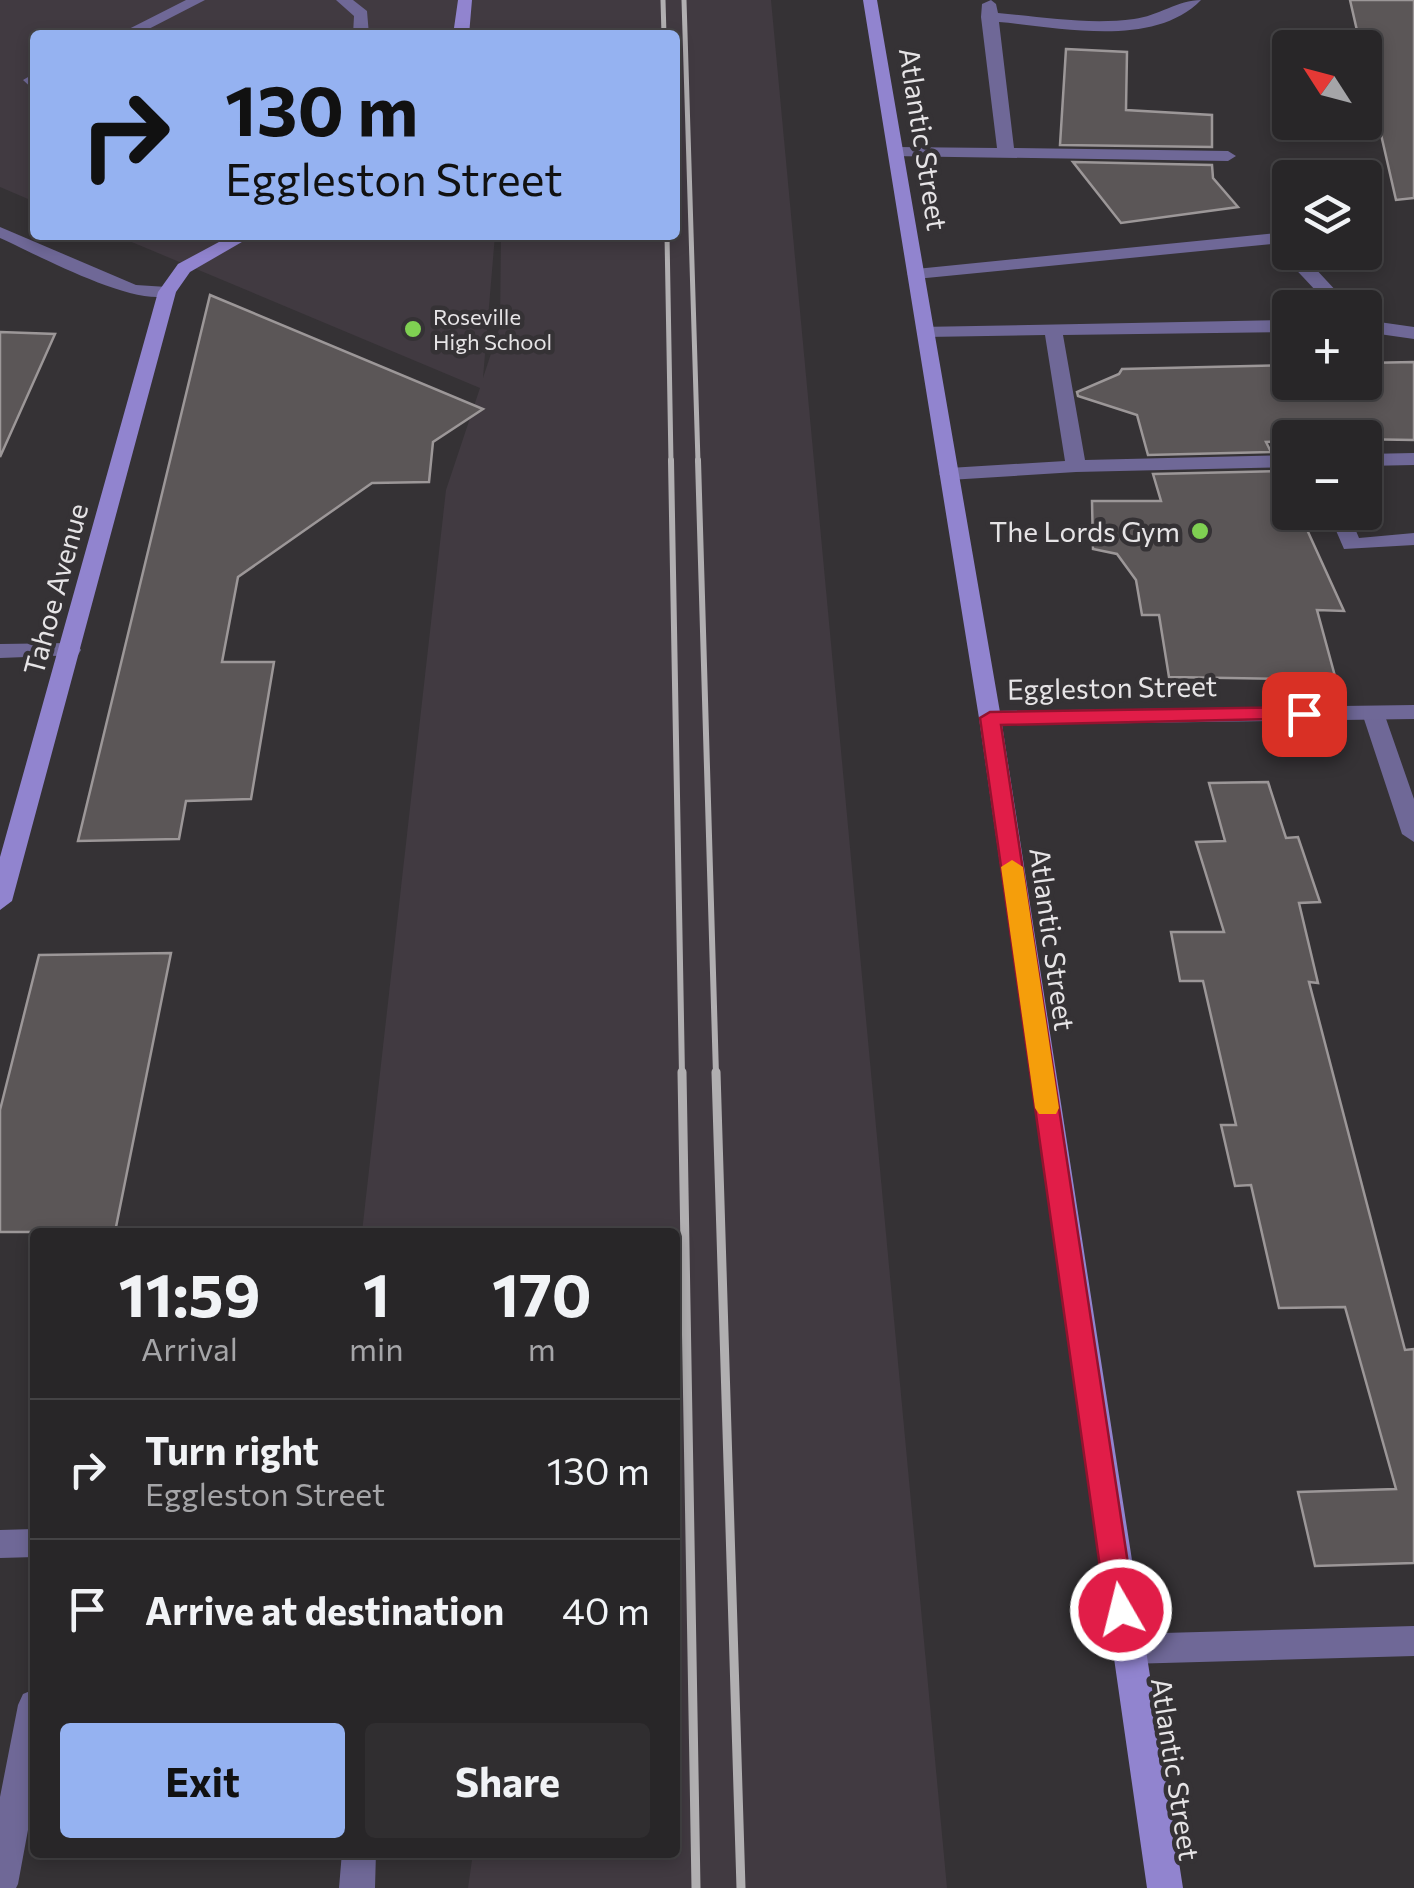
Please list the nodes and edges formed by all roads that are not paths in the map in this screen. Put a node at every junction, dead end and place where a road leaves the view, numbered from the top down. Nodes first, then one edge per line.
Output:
1 (198, 0) edge
2 (343, 0) edge
3 (465, 0) edge
4 (870, 0) edge
5 (1194, 0) edge
6 (990, 9) edge
7 (135, 30) edge
8 (360, 30) edge
9 (462, 30) edge
10 (896, 152) junction
11 (1006, 153) junction
12 (1228, 156) dead end
13 (0, 232) edge
14 (236, 240) edge
15 (916, 274) junction
16 (1326, 290) edge
17 (167, 292) junction
18 (1272, 326) edge
19 (1382, 328) edge
20 (1053, 330) junction
21 (926, 331) junction
22 (1414, 333) edge
23 (1414, 459) edge
24 (1382, 460) edge
25 (1272, 461) edge
26 (1076, 466) junction
27 (950, 474) junction
28 (1345, 530) edge
29 (1414, 540) edge
30 (70, 650) junction
31 (0, 651) edge
32 (1414, 712) edge
33 (1373, 713) junction
34 (990, 718) junction
35 (1414, 834) edge
36 (0, 901) edge
37 (30, 1543) edge
38 (0, 1544) edge
39 (1414, 1641) edge
40 (1126, 1648) junction
41 (30, 1731) edge
42 (358, 1858) edge
43 (0, 1884) edge
44 (356, 1888) edge
45 (1165, 1888) edge

1 - 7 street
2 - 8 street
3 - 9 main road
4 - 10 main road, Atlantic Street
5 - 6 street
6 - 11 street
10 - 11 street
10 - 15 main road, Atlantic Street
11 - 12 street
13 - 17 street
14 - 17 main road
15 - 16 street
15 - 21 main road, Atlantic Street
17 - 30 main road, Tahoe Avenue
18 - 20 street
19 - 22 street
20 - 21 street
20 - 26 street
21 - 27 main road, Atlantic Street
23 - 24 street
25 - 26 street
26 - 27 street
27 - 34 main road, Atlantic Street
28 - 29 street
30 - 31 street
30 - 36 main road, Tahoe Avenue
32 - 33 street, Eggleston Street
33 - 34 street, Eggleston Street
33 - 35 street
34 - 40 main road, Atlantic Street
37 - 38 street
39 - 40 street
40 - 45 main road, Atlantic Street
41 - 43 street
42 - 44 street

